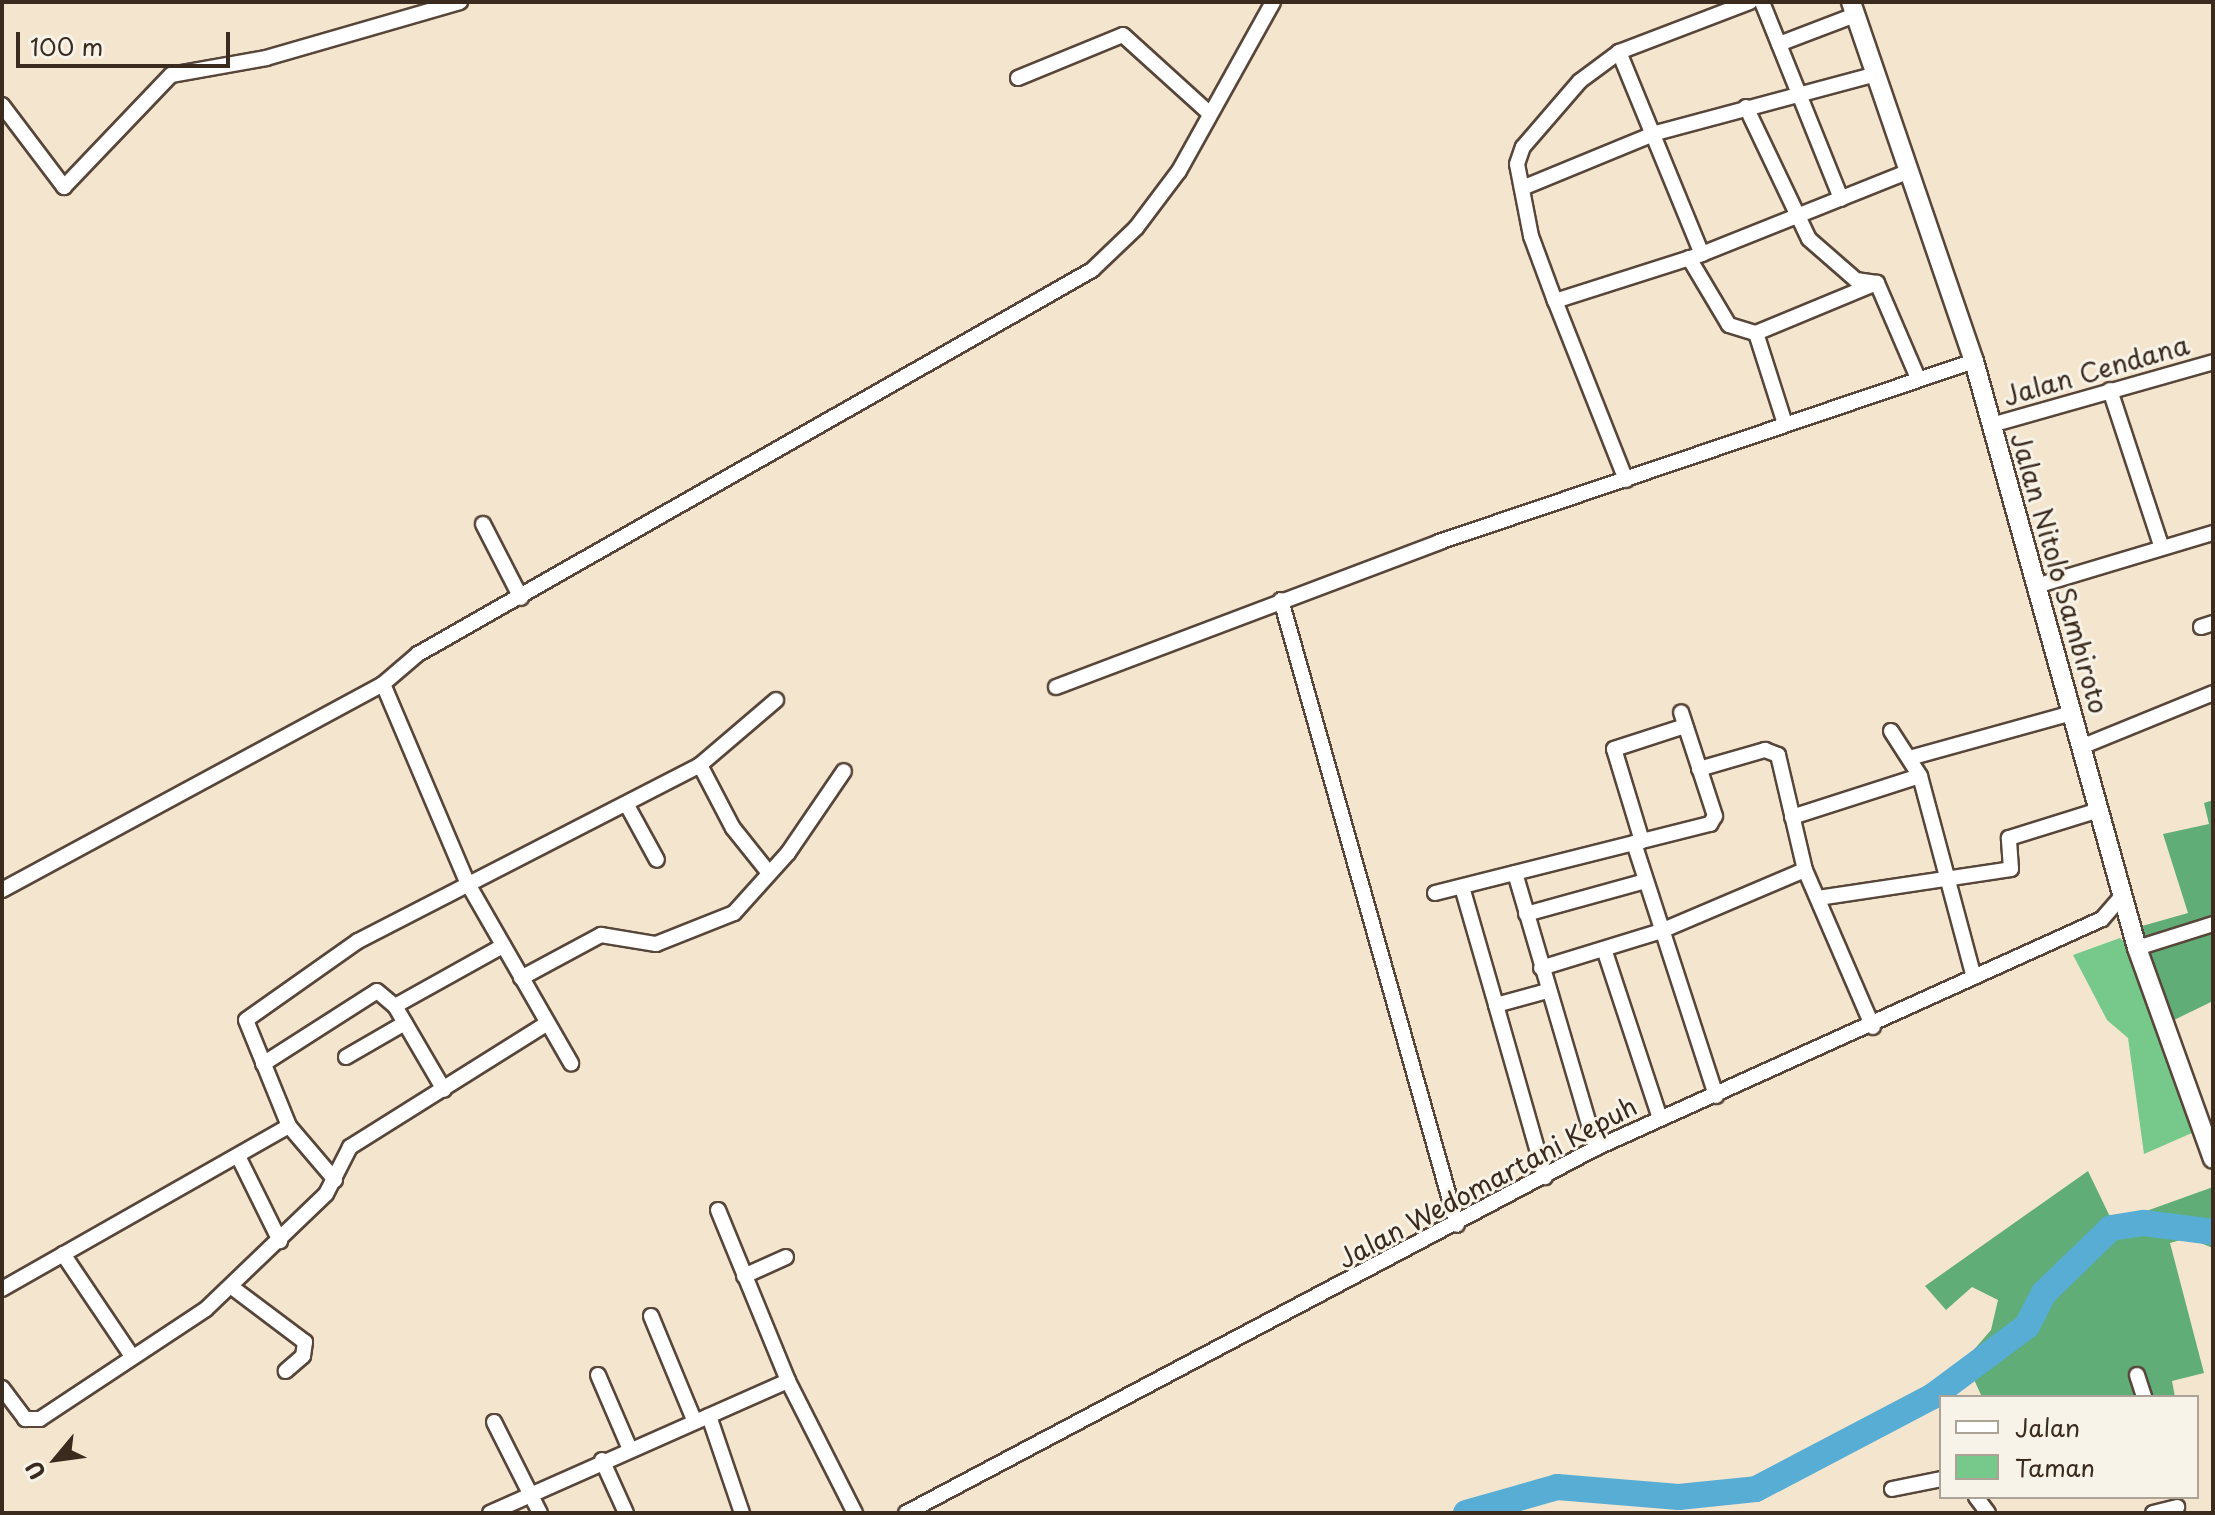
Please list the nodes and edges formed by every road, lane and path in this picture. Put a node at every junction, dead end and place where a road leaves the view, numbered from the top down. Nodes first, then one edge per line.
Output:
1 (460, 2) edge
2 (1273, 2) edge
3 (1750, 2) edge
4 (1762, 2) edge
5 (1856, 8) edge
6 (1779, 44) junction
7 (1619, 52) junction
8 (1876, 74) junction
9 (1018, 78) dead end
10 (1797, 90) junction
11 (2, 105) edge
12 (1746, 107) junction
13 (1209, 113) junction
14 (1656, 133) junction
15 (1910, 171) junction
16 (1522, 188) junction
17 (1841, 199) junction
18 (1796, 217) junction
19 (1695, 256) junction
20 (1877, 283) junction
21 (1555, 301) junction
22 (1756, 333) junction
23 (1974, 361) junction
24 (2213, 362) edge
25 (1918, 378) junction
26 (2110, 390) junction
27 (1785, 424) junction
28 (1991, 425) junction
29 (1626, 480) junction
30 (483, 524) dead end
31 (2213, 533) edge
32 (2162, 548) junction
33 (2036, 586) junction
34 (521, 598) junction
35 (1281, 600) junction
36 (383, 684) junction
37 (1056, 687) dead end
38 (2213, 693) edge
39 (776, 700) dead end
40 (2072, 713) junction
41 (1891, 731) dead end
42 (2081, 747) junction
43 (1913, 757) junction
44 (700, 765) junction
45 (1699, 769) junction
46 (844, 771) dead end
47 (1920, 776) junction
48 (628, 807) junction
49 (2099, 810) junction
50 (1792, 817) junction
51 (1638, 842) junction
52 (657, 860) dead end
53 (1805, 870) junction
54 (769, 873) junction
55 (1515, 873) junction
56 (1646, 881) junction
57 (468, 884) junction
58 (1948, 884) junction
59 (1462, 887) junction
60 (2, 890) edge
61 (1435, 893) dead end
62 (2122, 896) junction
63 (1818, 898) junction
64 (1526, 914) junction
65 (2102, 919) junction
66 (2213, 924) edge
67 (2131, 925) junction
68 (1661, 931) junction
69 (503, 946) junction
70 (2137, 948) junction
71 (1604, 949) junction
72 (1541, 968) junction
73 (1974, 977) junction
74 (521, 978) junction
75 (1547, 991) junction
76 (1496, 1005) junction
77 (395, 1006) junction
78 (405, 1023) junction
79 (546, 1024) junction
80 (1873, 1027) junction
81 (346, 1057) dead end
82 (571, 1063) dead end
83 (263, 1064) junction
84 (444, 1090) junction
85 (1716, 1096) junction
86 (1660, 1118) junction
87 (289, 1126) junction
88 (1596, 1148) junction
89 (238, 1156) junction
90 (2213, 1159) edge
91 (1545, 1177) junction
92 (335, 1180) junction
93 (718, 1210) dead end
94 (1457, 1225) junction
95 (280, 1241) junction
96 (63, 1254) junction
97 (786, 1257) dead end
98 (744, 1276) junction
99 (233, 1288) junction
100 (2, 1289) edge
101 (651, 1316) dead end
102 (131, 1355) junction
103 (286, 1371) dead end
104 (598, 1375) dead end
105 (2137, 1375) dead end
106 (788, 1381) junction
107 (2, 1388) edge
108 (2143, 1395) edge
109 (709, 1416) junction
110 (694, 1420) junction
111 (494, 1422) dead end
112 (629, 1447) junction
113 (602, 1460) junction
114 (1939, 1479) edge
115 (1892, 1489) dead end
116 (530, 1493) junction
117 (2176, 1506) edge
118 (490, 1513) edge
119 (540, 1513) edge
120 (626, 1513) edge
121 (742, 1513) edge
122 (855, 1513) edge
123 (906, 1513) edge
124 (2153, 1513) edge

1 - 11 street
2 - 13 street
3 - 7 street
4 - 6 street
5 - 6 street
5 - 8 street, Jalan Nitolo Sambiroto
6 - 10 street
7 - 14 street
7 - 16 street
8 - 10 street
8 - 15 street, Jalan Nitolo Sambiroto
9 - 13 street
10 - 12 street
10 - 17 street
12 - 14 street
12 - 18 street
13 - 34 street
14 - 16 street
14 - 19 street
15 - 17 street
15 - 23 street, Jalan Nitolo Sambiroto
16 - 21 street
17 - 18 street
18 - 19 street
18 - 20 street
19 - 21 street
19 - 22 street
20 - 22 street
20 - 25 street
21 - 29 street
22 - 27 street
23 - 25 street
23 - 28 street, Jalan Nitolo Sambiroto
24 - 26 street, Jalan Cendana
25 - 27 street
26 - 28 street, Jalan Cendana
26 - 32 street
27 - 29 street
28 - 33 street, Jalan Nitolo Sambiroto
29 - 35 street
30 - 34 street
31 - 32 street
32 - 33 street
33 - 40 street, Jalan Nitolo Sambiroto
34 - 36 street
35 - 37 street
35 - 94 street
36 - 57 street
36 - 60 street
38 - 42 street
39 - 44 street
40 - 42 street, Jalan Nitolo Sambiroto
40 - 43 street
41 - 43 street
42 - 49 street, Jalan Nitolo Sambiroto
43 - 47 street
44 - 48 street
44 - 54 street
45 - 50 street
45 - 51 street
45 - 51 street
46 - 54 street
47 - 50 street
47 - 58 street
48 - 52 street
48 - 57 street
49 - 58 street
49 - 62 street, Jalan Nitolo Sambiroto
50 - 53 street
51 - 55 street
51 - 56 street
53 - 63 street
53 - 68 street
54 - 74 street
55 - 59 street
55 - 64 street
56 - 64 street
56 - 68 street
57 - 69 street
57 - 83 street
58 - 63 street
58 - 73 street
59 - 61 street
59 - 76 street
62 - 65 street, Jalan Wedomartani Kepuh
62 - 67 street, Jalan Nitolo Sambiroto
63 - 80 street
64 - 72 street
65 - 67 street
65 - 73 street, Jalan Wedomartani Kepuh
66 - 70 street
67 - 70 street, Jalan Nitolo Sambiroto
68 - 71 street
68 - 85 street
69 - 74 street
69 - 77 street
70 - 90 street, Jalan Nitolo Sambiroto
71 - 72 street
71 - 86 street
72 - 75 street
73 - 80 street, Jalan Wedomartani Kepuh
74 - 79 street
75 - 76 street
75 - 88 street
76 - 91 street
77 - 78 street
77 - 83 street
78 - 81 street
78 - 84 street
79 - 82 street
79 - 84 street
80 - 85 street, Jalan Wedomartani Kepuh
83 - 87 street
84 - 92 street
85 - 86 street, Jalan Wedomartani Kepuh
86 - 88 street, Jalan Wedomartani Kepuh
87 - 89 street
87 - 92 street
88 - 91 street, Jalan Wedomartani Kepuh
89 - 95 street
89 - 96 street
91 - 94 street, Jalan Wedomartani Kepuh
92 - 95 street
93 - 98 street
94 - 123 street, Jalan Wedomartani Kepuh
95 - 99 street
96 - 100 street
96 - 102 street
97 - 98 street
98 - 106 street
99 - 102 street
99 - 103 street
101 - 110 street
102 - 107 street
104 - 112 street
105 - 108 street
106 - 109 street
106 - 122 street
109 - 110 street
109 - 121 street
110 - 112 street
111 - 116 street
112 - 113 street
113 - 116 street
113 - 120 street
114 - 115 street
116 - 118 street
116 - 119 street
117 - 124 street

